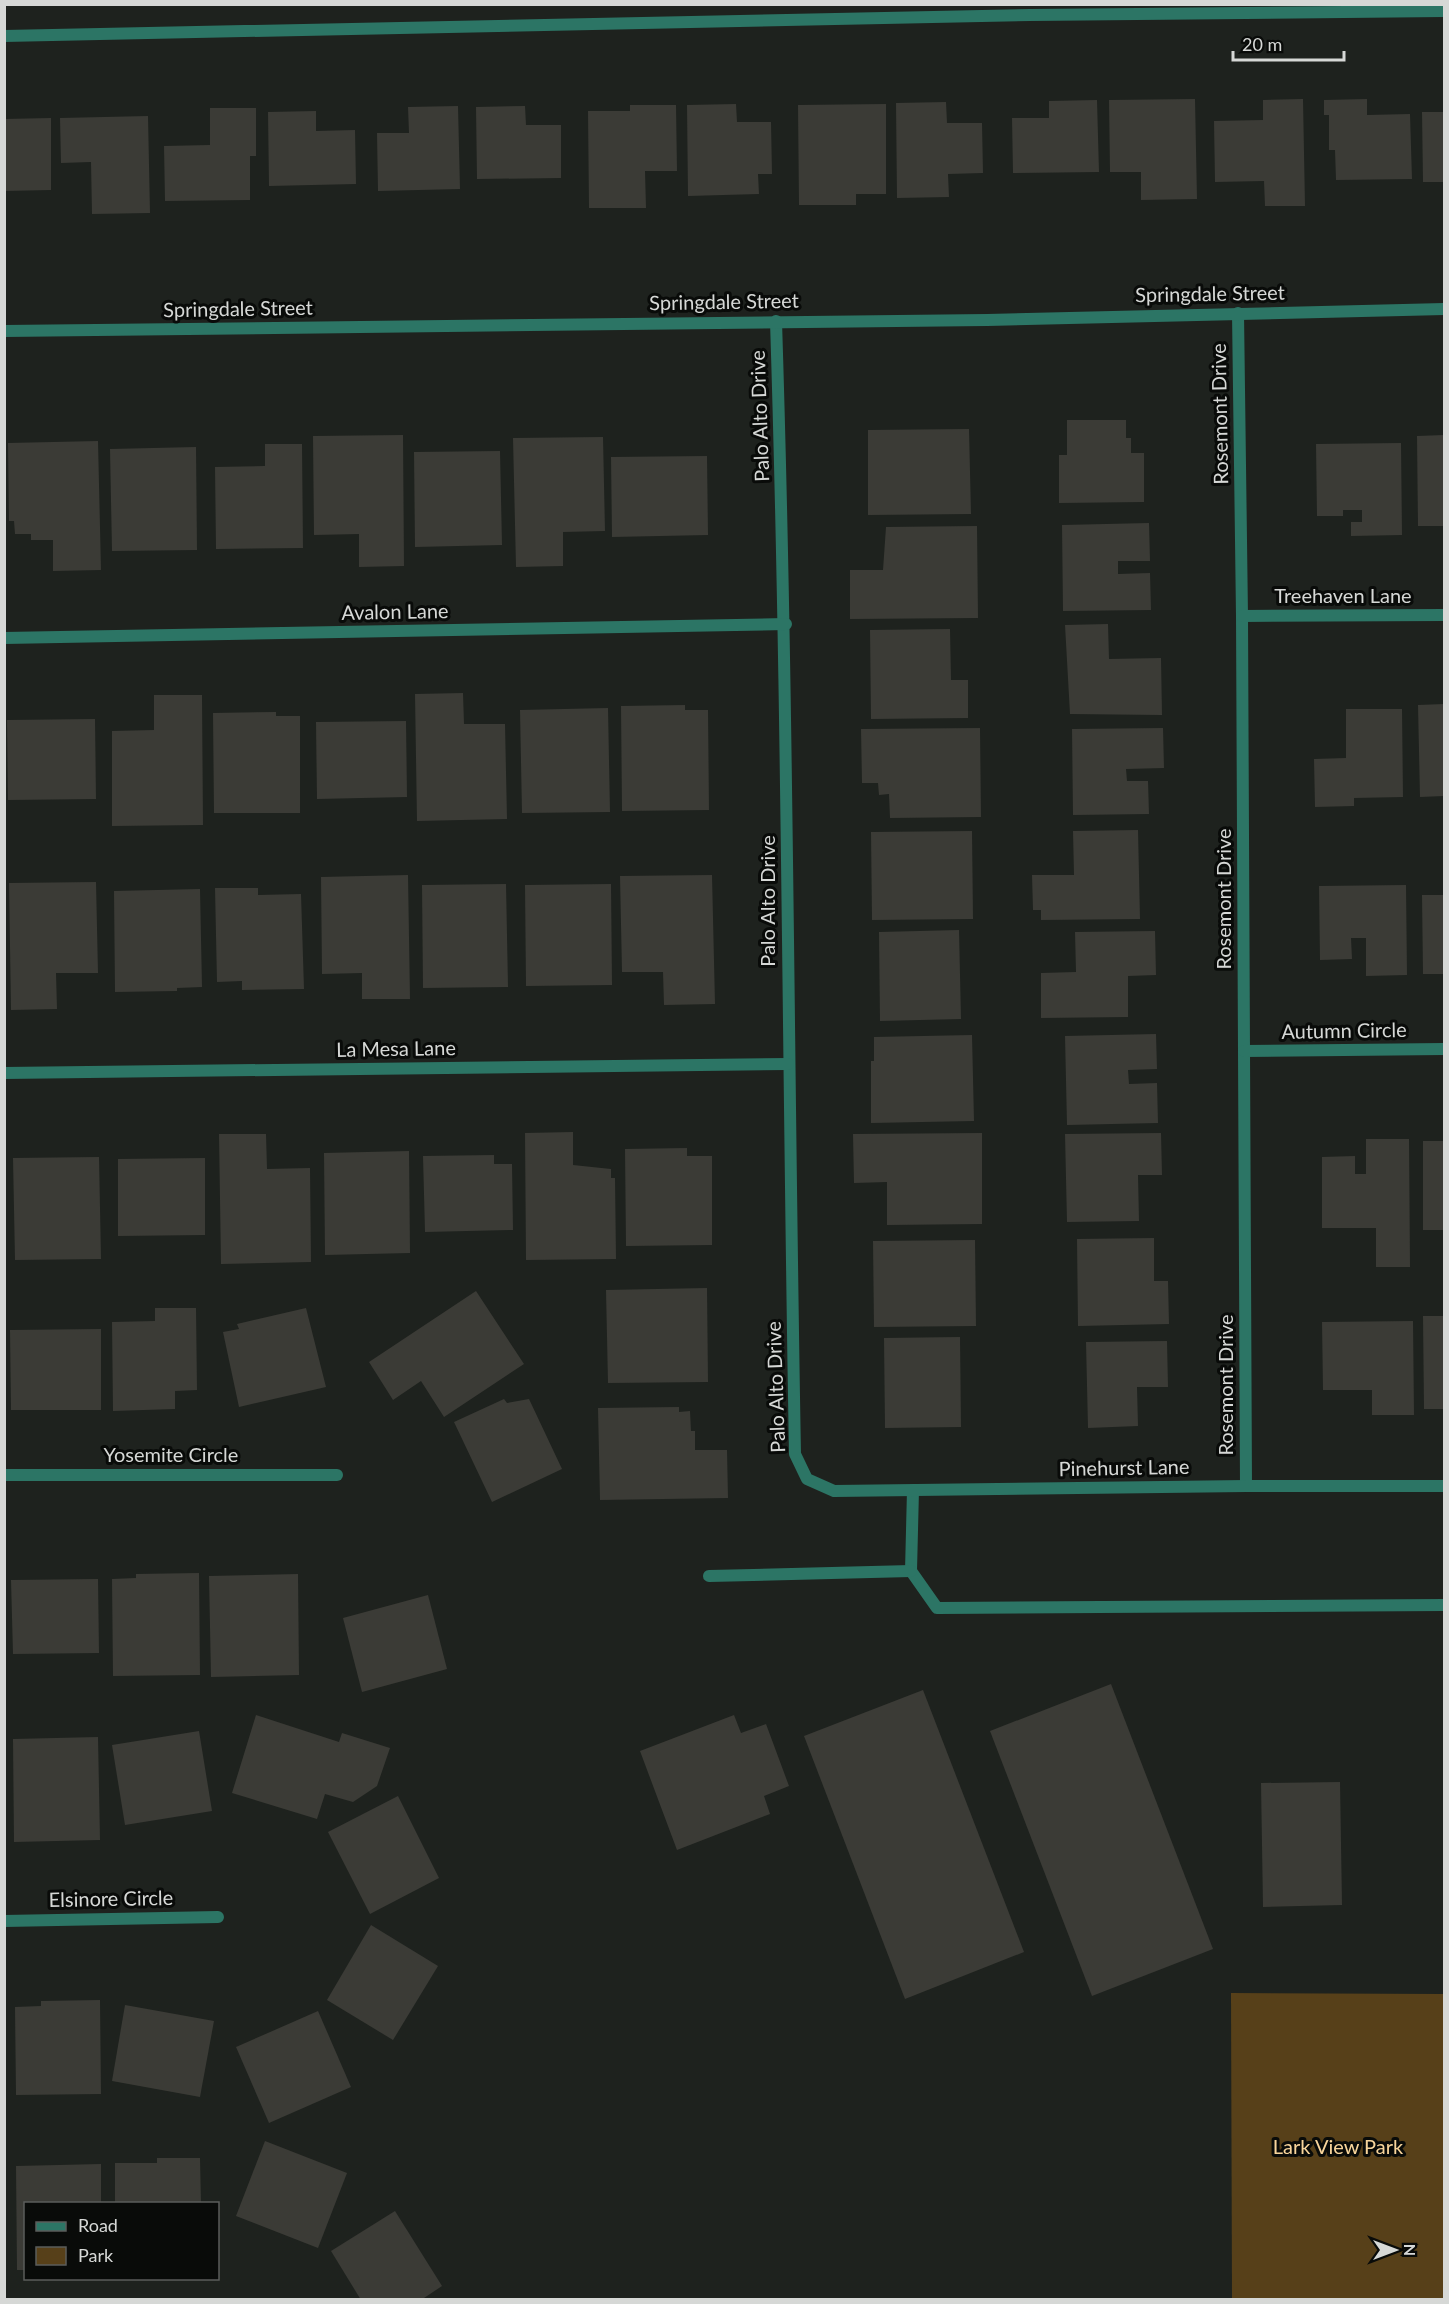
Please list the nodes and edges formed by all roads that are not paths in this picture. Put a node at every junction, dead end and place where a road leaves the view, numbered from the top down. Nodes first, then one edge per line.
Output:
1 (1030, 10) edge
2 (1444, 11) edge
3 (4, 36) edge
4 (1444, 309) edge
5 (1238, 313) junction
6 (777, 321) junction
7 (4, 331) edge
8 (1444, 615) edge
9 (1242, 616) junction
10 (786, 624) junction
11 (4, 638) edge
12 (1444, 1049) edge
13 (1244, 1051) junction
14 (788, 1064) junction
15 (4, 1073) edge
16 (4, 1475) edge
17 (337, 1475) dead end
18 (807, 1479) joint
19 (1246, 1486) junction
20 (1444, 1486) edge
21 (913, 1490) junction
22 (911, 1571) junction
23 (709, 1576) dead end
24 (1444, 1605) edge
25 (218, 1917) dead end
26 (4, 1921) edge

1 - 2 street
1 - 3 street
4 - 5 street, Springdale Street
5 - 6 street, Springdale Street
5 - 9 street, Rosemont Drive
6 - 7 street, Springdale Street
6 - 10 street, Palo Alto Drive
8 - 9 street, Treehaven Lane
9 - 13 street, Rosemont Drive
10 - 11 street, Avalon Lane
10 - 14 street, Palo Alto Drive
12 - 13 street, Autumn Circle
13 - 19 street, Rosemont Drive
14 - 15 street, La Mesa Lane
14 - 18 street, Palo Alto Drive
16 - 17 street, Yosemite Circle
18 - 21 street, Pinehurst Lane
19 - 20 street, Pinehurst Lane
19 - 21 street, Pinehurst Lane
21 - 22 street
22 - 23 street
22 - 24 street
25 - 26 street, Elsinore Circle

